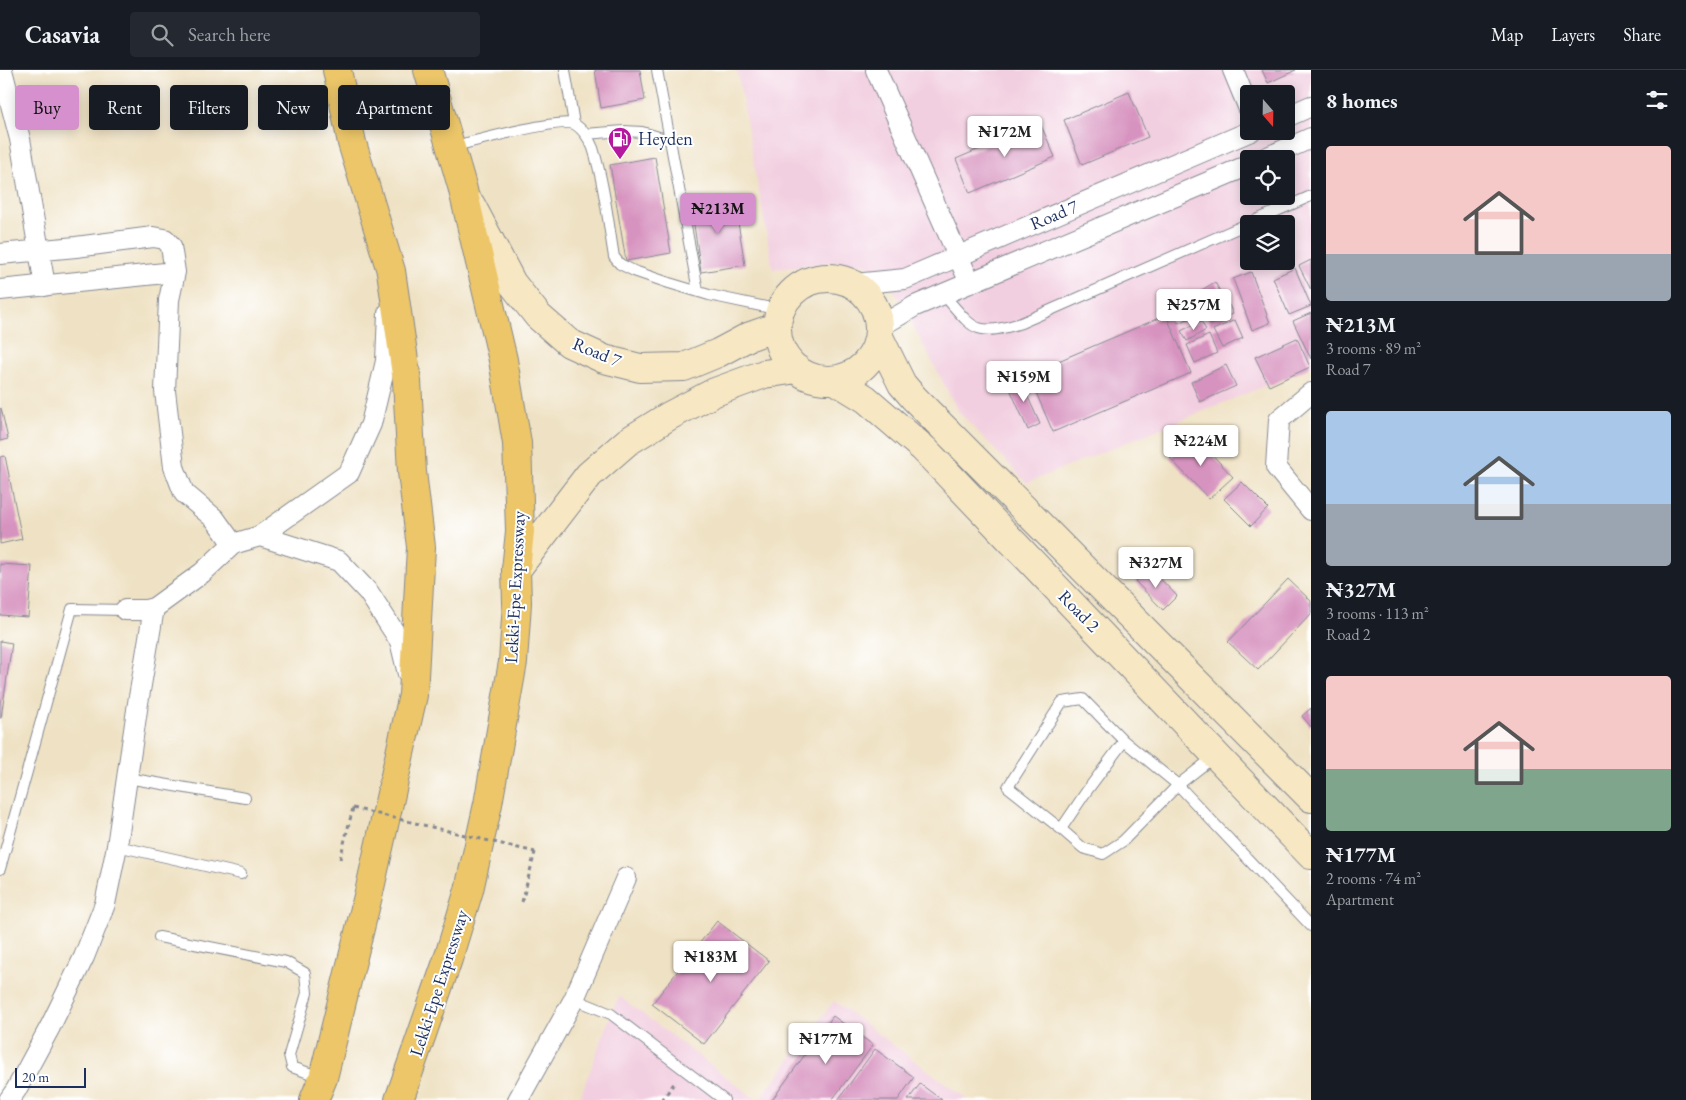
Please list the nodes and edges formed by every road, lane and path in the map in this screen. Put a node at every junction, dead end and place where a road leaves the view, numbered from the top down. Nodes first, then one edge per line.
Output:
1 (2, 70) edge
2 (337, 70) edge
3 (428, 70) edge
4 (566, 70) edge
5 (657, 70) edge
6 (876, 70) edge
7 (1232, 70) edge
8 (1240, 88) edge
9 (1311, 106) edge
10 (1295, 113) edge
11 (574, 124) junction
12 (585, 134) junction
13 (1240, 136) edge
14 (1311, 138) edge
15 (669, 140) junction
16 (450, 147) junction
17 (1284, 150) edge
18 (1240, 169) edge
19 (462, 186) junction
20 (1311, 196) edge
21 (39, 250) junction
22 (0, 254) edge
23 (959, 256) junction
24 (390, 271) junction
25 (175, 272) junction
26 (970, 283) junction
27 (854, 284) junction
28 (45, 286) junction
29 (0, 290) edge
30 (698, 291) junction
31 (943, 294) junction
32 (778, 318) junction
33 (879, 332) junction
34 (796, 369) junction
35 (835, 380) junction
36 (1311, 394) edge
37 (1311, 510) edge
38 (260, 536) junction
39 (233, 544) junction
40 (516, 570) junction
41 (154, 608) junction
42 (125, 610) joint
43 (413, 695) junction
44 (1124, 741) junction
45 (1216, 755) junction
46 (127, 778) junction
47 (1178, 785) junction
48 (244, 798) dead end
49 (1311, 798) edge
50 (1061, 829) junction
51 (117, 846) junction
52 (1311, 855) edge
53 (340, 859) dead end
54 (0, 868) edge
55 (241, 874) dead end
56 (626, 878) dead end
57 (522, 902) dead end
58 (1311, 926) edge
59 (159, 937) dead end
60 (574, 999) junction
61 (319, 1089) edge
62 (8, 1100) edge
63 (399, 1100) edge
64 (518, 1100) edge
65 (724, 1100) edge

1 - 21 street
2 - 24 highway
3 - 16 highway, Lekki-Epe Expressway
4 - 11 lane
5 - 15 lane
6 - 23 street
7 - 8 street
9 - 10 street
11 - 12 lane
11 - 16 lane
12 - 15 lane
12 - 30 lane
13 - 23 street, Road 7
14 - 17 street
15 - 30 lane
16 - 19 highway, Lekki-Epe Expressway
18 - 26 street, Road 7
19 - 32 street, Road 7
19 - 40 highway, Lekki-Epe Expressway
20 - 31 lane
21 - 22 street
21 - 25 street
21 - 28 street
23 - 26 street
23 - 27 street, Road 7
24 - 38 street
24 - 43 highway
25 - 28 street
25 - 39 street
26 - 31 street, Road 7
27 - 32 street
27 - 33 street
28 - 29 street
30 - 32 lane
31 - 33 street, Road 7
32 - 34 street
33 - 35 street
33 - 49 street, Road 2
34 - 35 street
34 - 40 street
35 - 45 street, Road 2
36 - 37 street
38 - 39 street
38 - 43 street
39 - 41 street
40 - 63 highway, Lekki-Epe Expressway
41 - 42 street
41 - 46 street
42 - 54 lane
43 - 61 highway
44 - 47 lane
44 - 50 lane
44 - 50 lane
45 - 47 lane
45 - 52 street, Road 2
46 - 48 lane
46 - 51 street
47 - 50 lane
47 - 58 lane
51 - 55 lane
51 - 62 street
53 - 57 path, bridge
56 - 60 street
59 - 61 lane
60 - 64 street
60 - 65 lane

